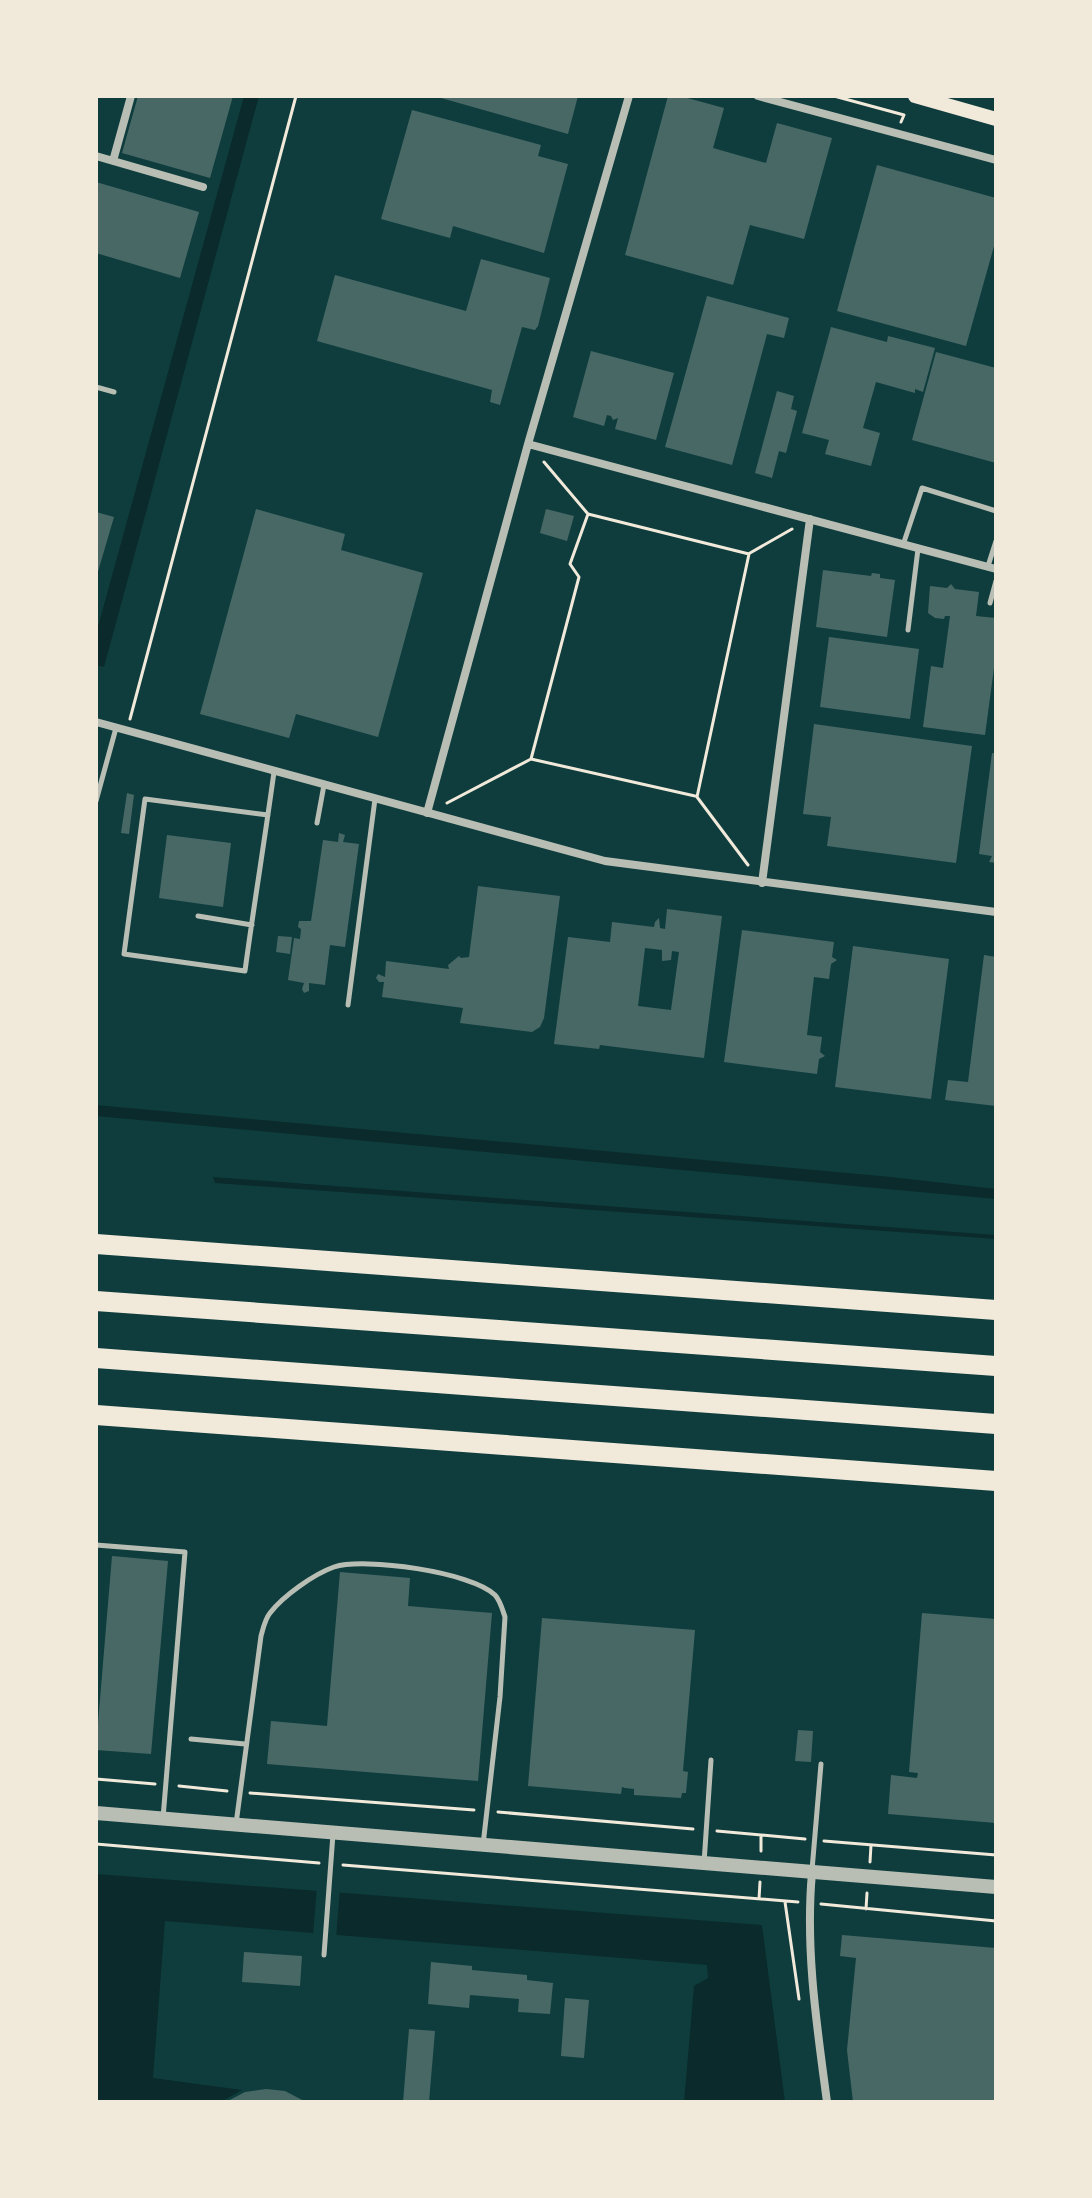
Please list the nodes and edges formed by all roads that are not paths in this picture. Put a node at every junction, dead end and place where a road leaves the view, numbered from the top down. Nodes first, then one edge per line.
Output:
1 (131, 96) edge
2 (629, 96) edge
3 (758, 96) edge
4 (915, 96) edge
5 (996, 119) edge
6 (96, 156) edge
7 (996, 160) edge
8 (113, 161) junction
9 (203, 187) dead end
10 (96, 387) edge
11 (114, 392) dead end
12 (528, 444) junction
13 (996, 511) edge
14 (810, 519) junction
15 (996, 541) edge
16 (903, 546) junction
17 (918, 549) junction
18 (992, 568) edge
19 (996, 581) edge
20 (990, 603) dead end
21 (908, 630) dead end
22 (96, 722) edge
23 (116, 728) junction
24 (274, 772) junction
25 (324, 785) junction
26 (375, 799) junction
27 (96, 801) edge
28 (427, 813) junction
29 (268, 815) junction
30 (317, 823) dead end
31 (762, 883) junction
32 (996, 912) edge
33 (198, 916) dead end
34 (252, 925) junction
35 (348, 1005) dead end
36 (96, 1244) edge
37 (96, 1301) edge
38 (996, 1310) edge
39 (96, 1358) edge
40 (996, 1366) edge
41 (96, 1415) edge
42 (996, 1424) edge
43 (996, 1481) edge
44 (96, 1545) edge
45 (191, 1739) dead end
46 (245, 1744) junction
47 (711, 1760) dead end
48 (821, 1764) dead end
49 (96, 1813) edge
50 (163, 1819) junction
51 (236, 1825) junction
52 (333, 1833) junction
53 (483, 1846) junction
54 (703, 1864) junction
55 (812, 1873) junction
56 (996, 1887) edge
57 (324, 1955) dead end
58 (827, 2102) edge

1 - 8 street
2 - 12 street
3 - 7 street
4 - 5 main road
6 - 8 street
8 - 9 street
10 - 11 lane
12 - 14 street
12 - 28 street
13 - 16 lane
14 - 16 street
14 - 31 street
15 - 18 lane
16 - 17 street
17 - 18 street
17 - 21 lane
19 - 20 lane
22 - 23 street
23 - 24 street
23 - 27 lane
24 - 25 street
24 - 29 lane
25 - 26 street
25 - 30 lane
26 - 28 street
26 - 35 lane
28 - 31 street
29 - 34 lane
29 - 34 lane
31 - 32 street
33 - 34 lane
36 - 38 highway
37 - 40 highway
39 - 42 highway
41 - 43 highway
44 - 50 lane
45 - 46 lane
46 - 51 lane
46 - 53 lane
47 - 54 lane
48 - 55 lane
49 - 50 street
50 - 51 street
51 - 52 street
52 - 53 street
52 - 57 lane
53 - 54 street
54 - 55 street
55 - 56 street
55 - 58 street

